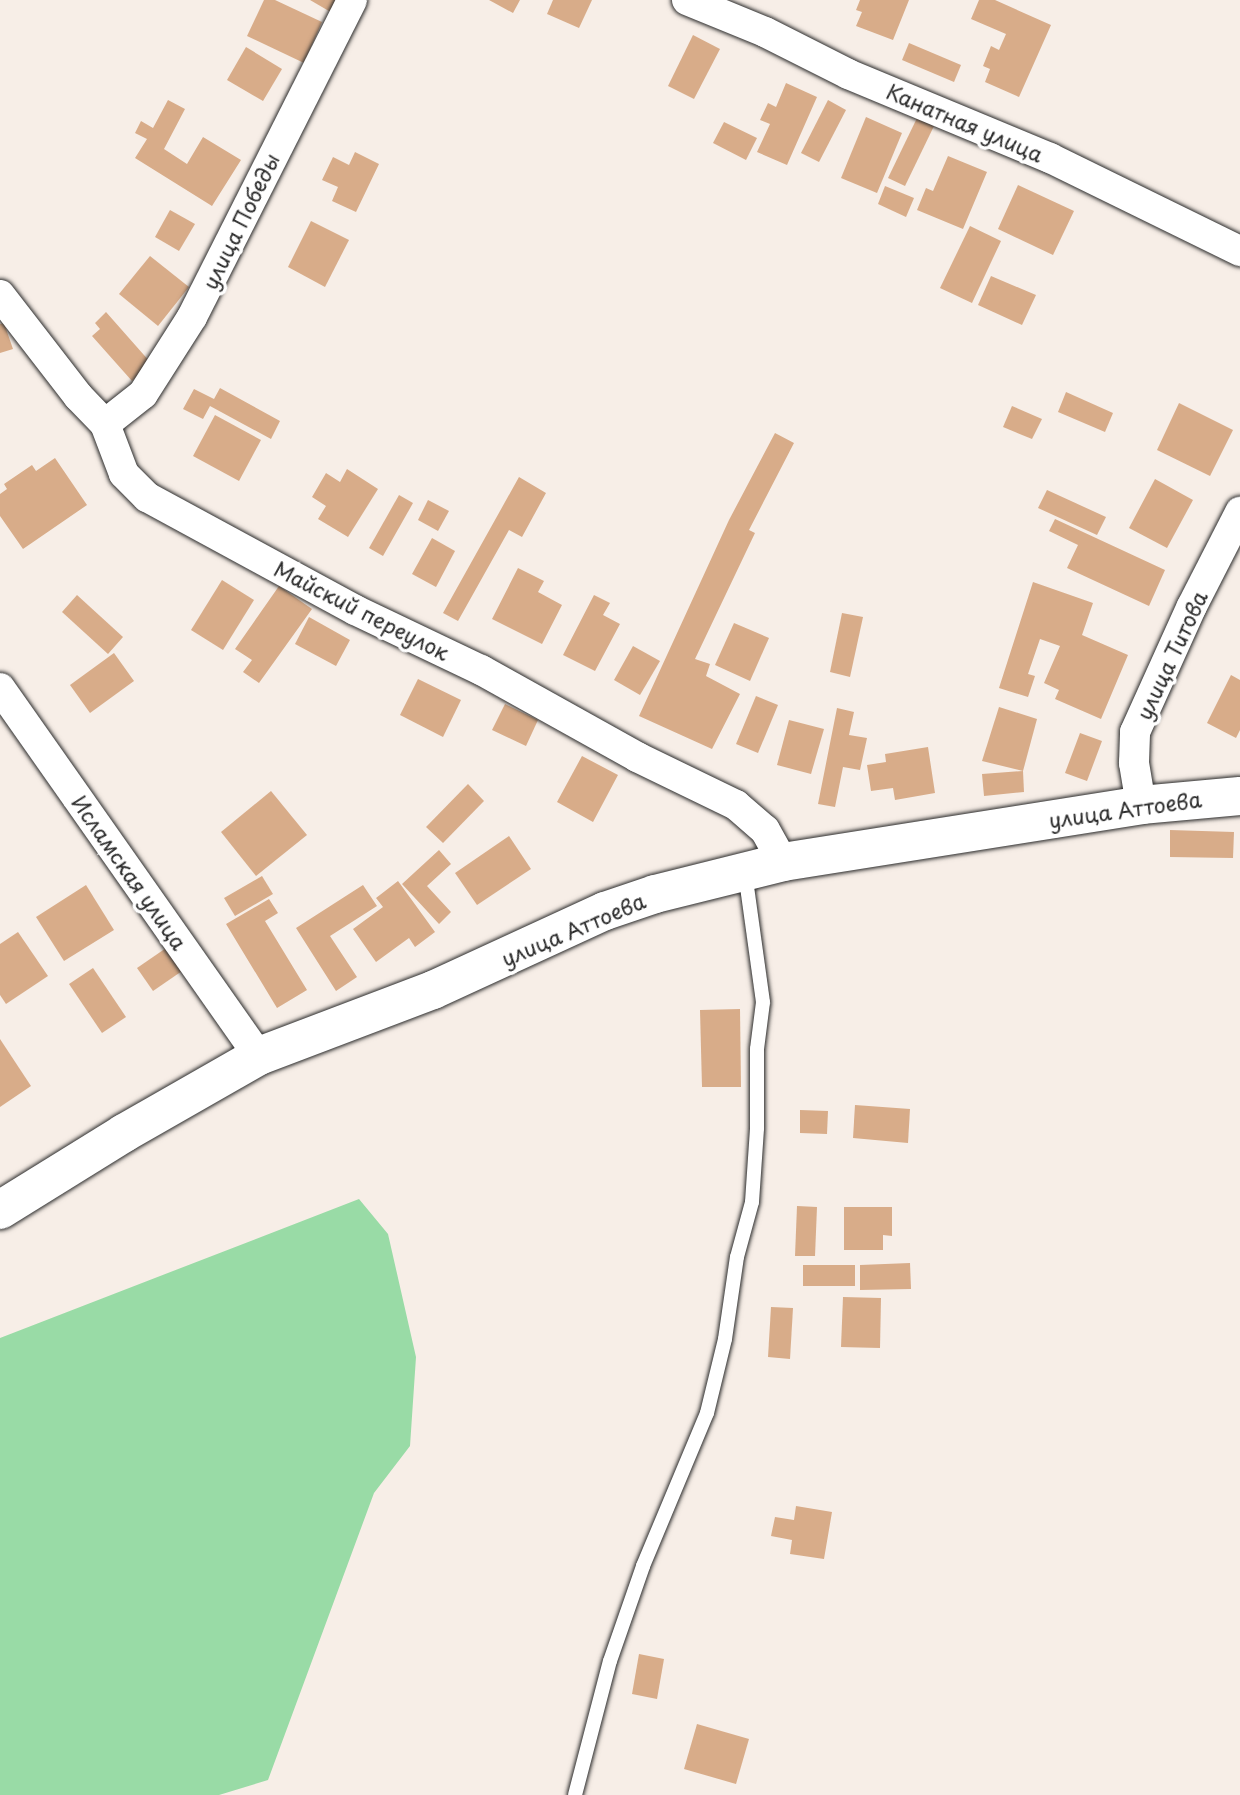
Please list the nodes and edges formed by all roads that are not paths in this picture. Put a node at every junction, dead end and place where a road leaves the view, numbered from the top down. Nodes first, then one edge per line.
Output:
1 (352, 0) edge
2 (687, 0) edge
3 (1240, 251) edge
4 (0, 295) edge
5 (105, 424) junction
6 (1240, 512) edge
7 (0, 688) edge
8 (1240, 796) edge
9 (1140, 805) junction
10 (783, 862) junction
11 (744, 872) junction
12 (259, 1056) junction
13 (0, 1210) edge
14 (575, 1795) edge

1 - 5 street, улица Победы
2 - 3 street, Канатная улица
4 - 5 street, Майский переулок
5 - 10 street, Майский переулок
6 - 9 street, улица Титова
7 - 12 street, Исламская улица
8 - 9 street, улица Аттоева
9 - 10 street, улица Аттоева
10 - 11 street, улица Аттоева
11 - 12 street, улица Аттоева
11 - 14 lane
12 - 13 street, улица Аттоева

